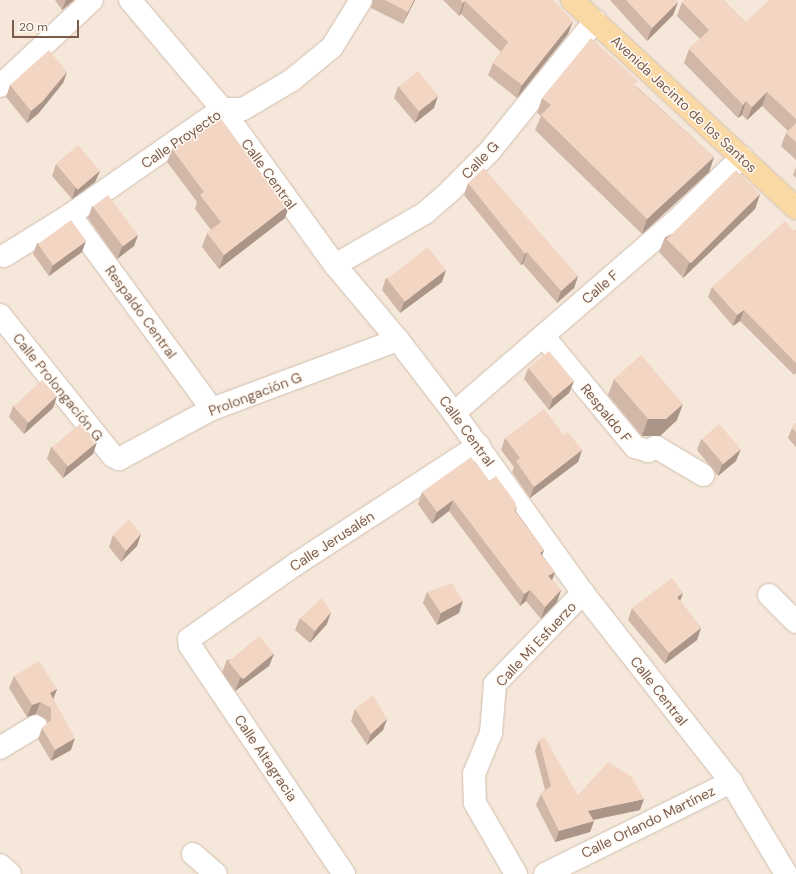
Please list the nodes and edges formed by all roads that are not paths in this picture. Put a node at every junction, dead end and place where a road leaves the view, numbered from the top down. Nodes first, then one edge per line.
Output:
1 (92, 0) edge
2 (130, 0) edge
3 (361, 0) edge
4 (572, 0) edge
5 (595, 21) junction
6 (0, 86) edge
7 (222, 109) junction
8 (742, 158) junction
9 (796, 208) edge
10 (70, 214) junction
11 (1, 257) edge
12 (335, 265) junction
13 (0, 315) edge
14 (544, 337) junction
15 (398, 340) junction
16 (212, 409) junction
17 (454, 413) junction
18 (479, 446) junction
19 (117, 459) joint
20 (703, 475) dead end
21 (583, 593) junction
22 (769, 595) dead end
23 (796, 622) edge
24 (189, 641) joint
25 (36, 726) dead end
26 (0, 748) edge
27 (731, 782) junction
28 (193, 854) dead end
29 (0, 865) edge
30 (10, 874) edge
31 (216, 874) edge
32 (344, 874) edge
33 (516, 874) edge
34 (545, 874) edge
35 (786, 874) edge

1 - 6 street
2 - 7 street, Calle Central
3 - 7 street, Calle Proyecto
4 - 5 main road, Avenida Jacinto de los Santos
5 - 8 main road, Avenida Jacinto de los Santos
5 - 12 street, Calle G
7 - 10 street, Calle Proyecto
7 - 12 street, Calle Central
8 - 9 main road, Avenida Jacinto de los Santos
8 - 14 street, Calle F
10 - 11 street, Calle Proyecto
10 - 16 street, Respaldo Central
12 - 15 street, Calle Central
13 - 19 street, Calle Prolongación G
14 - 17 street, Calle F
14 - 20 street, Respaldo F
15 - 16 street, Prolongación G
15 - 17 street, Calle Central
16 - 19 street, Prolongación G
17 - 18 street, Calle Central
18 - 21 street, Calle Central
18 - 24 street, Calle Jerusalén
21 - 27 street, Calle Central
21 - 33 street, Calle Mi Esfuerzo
22 - 23 street
24 - 32 street, Calle Altagracia
25 - 26 street
27 - 34 street, Calle Orlando Martínez
27 - 35 street, Calle Central
28 - 31 street
29 - 30 street

